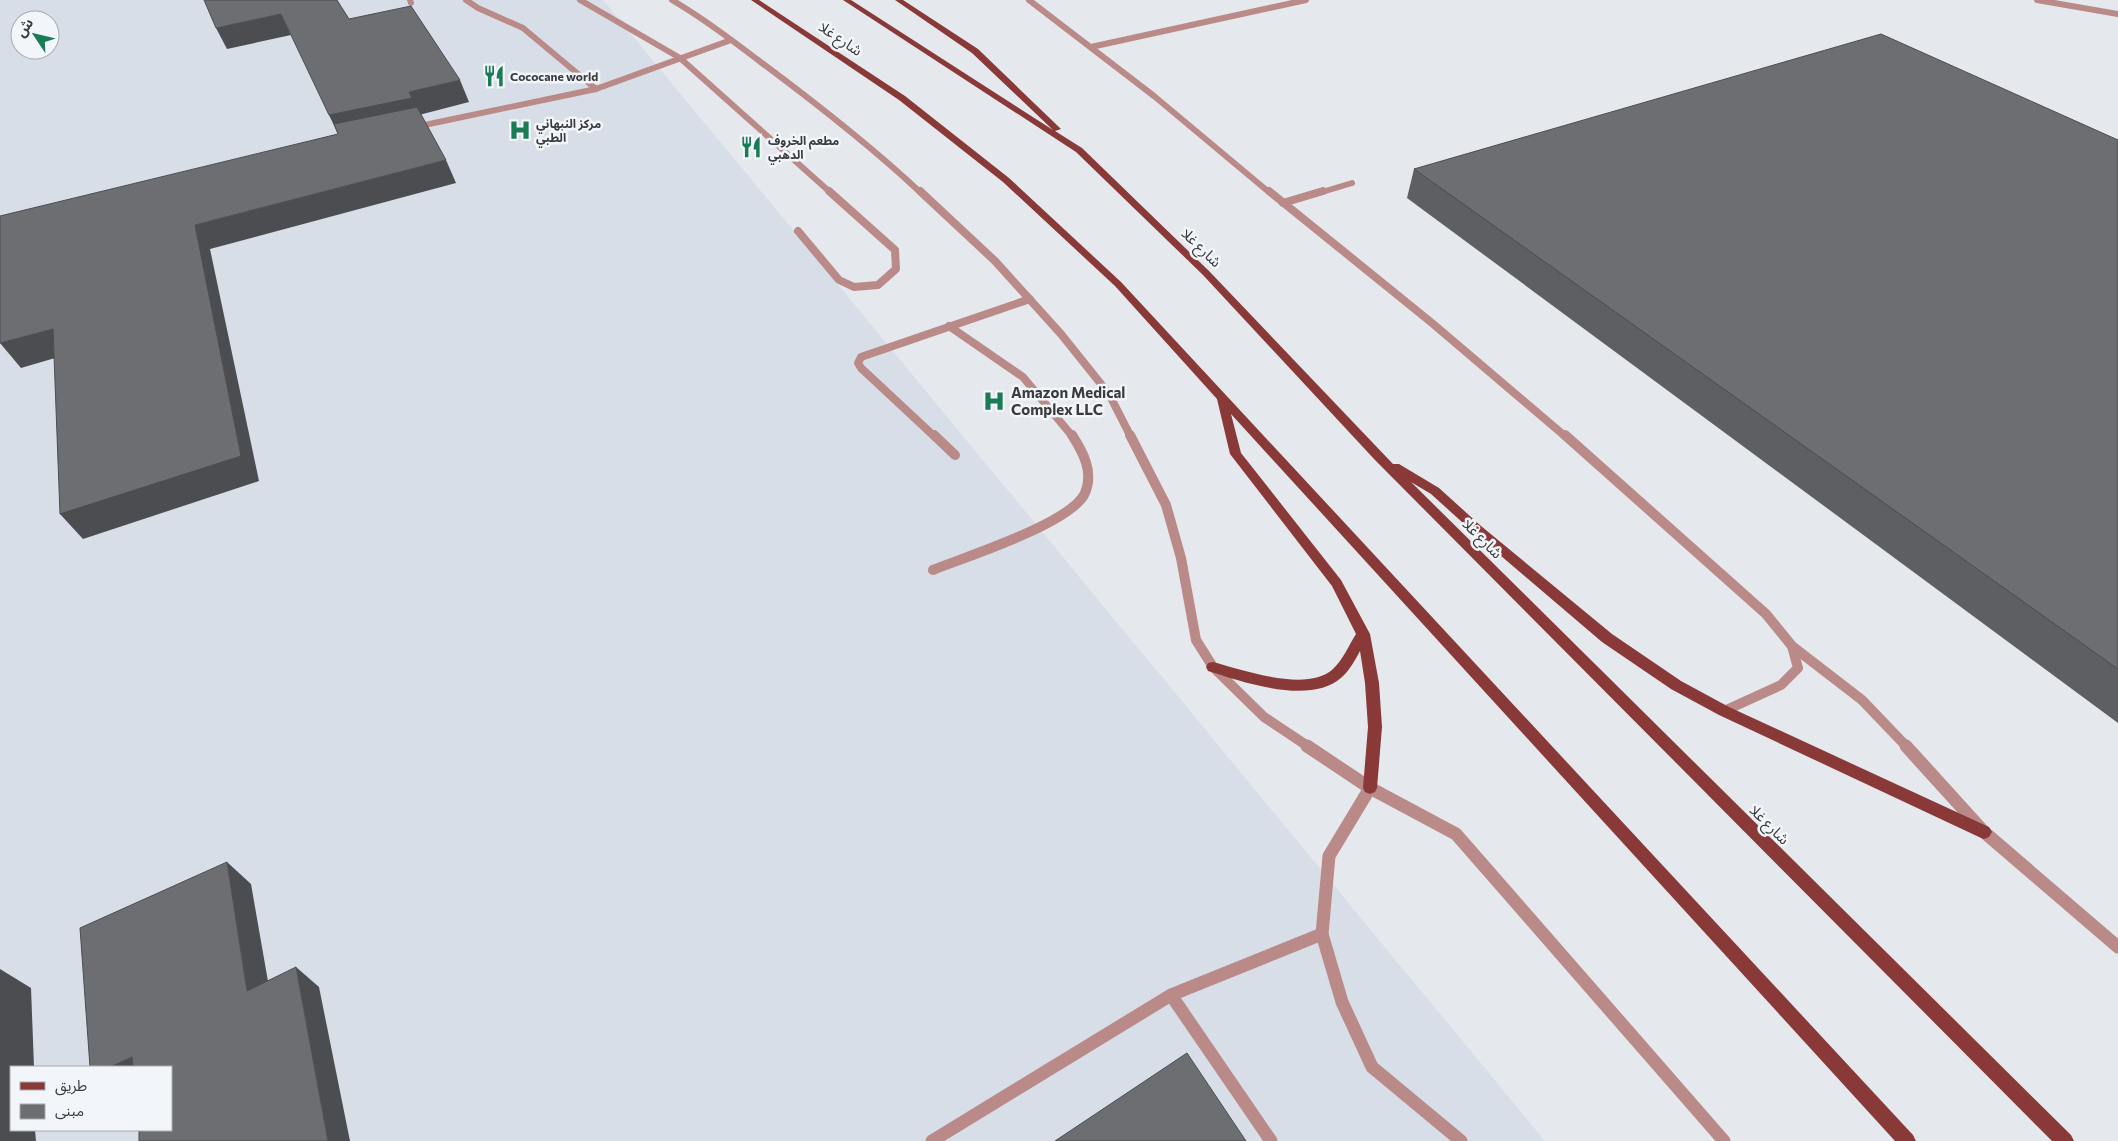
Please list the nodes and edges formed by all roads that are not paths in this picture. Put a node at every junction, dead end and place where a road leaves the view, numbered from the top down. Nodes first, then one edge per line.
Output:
1 (466, 0) edge
2 (580, 0) edge
3 (672, 0) edge
4 (754, 0) edge
5 (846, 0) edge
6 (898, 0) edge
7 (1029, 0) edge
8 (1306, 0) edge
9 (2037, 0) edge
10 (2118, 14) edge
11 (731, 40) junction
12 (1091, 47) junction
13 (680, 58) junction
14 (596, 88) junction
15 (404, 129) edge
16 (1078, 150) junction
17 (1352, 183) dead end
18 (1283, 204) junction
19 (798, 231) dead end
20 (1030, 299) junction
21 (949, 326) junction
22 (1221, 398) junction
23 (956, 455) dead end
24 (1379, 457) junction
25 (933, 570) dead end
26 (1363, 634) junction
27 (1792, 646) junction
28 (1213, 667) junction
29 (1724, 711) junction
30 (1370, 788) junction
31 (1984, 832) junction
32 (1322, 934) junction
33 (2118, 947) edge
34 (1171, 995) junction
35 (932, 1141) edge
36 (1271, 1141) edge
37 (1460, 1141) edge
38 (1724, 1141) edge
39 (1907, 1141) edge
40 (2065, 1141) edge

1 - 14 street
2 - 13 street
3 - 11 street
4 - 22 main road, شارع غلا
5 - 16 main road, شارع غلا
6 - 16 main road
7 - 12 street
8 - 12 street
9 - 10 street
11 - 13 street
11 - 20 street
12 - 18 street
13 - 14 street
13 - 19 street
14 - 15 street
16 - 24 main road, شارع غلا
17 - 18 street
18 - 27 street
20 - 21 street
20 - 28 street
21 - 23 street
21 - 25 street
22 - 26 main road
22 - 39 main road, شارع غلا
24 - 29 main road
24 - 40 main road, شارع غلا
26 - 28 main road
26 - 30 main road
27 - 29 street
27 - 31 street
28 - 30 street
29 - 31 main road
30 - 32 street
30 - 38 street
31 - 33 street
32 - 34 street
32 - 37 street
34 - 35 street
34 - 36 street

